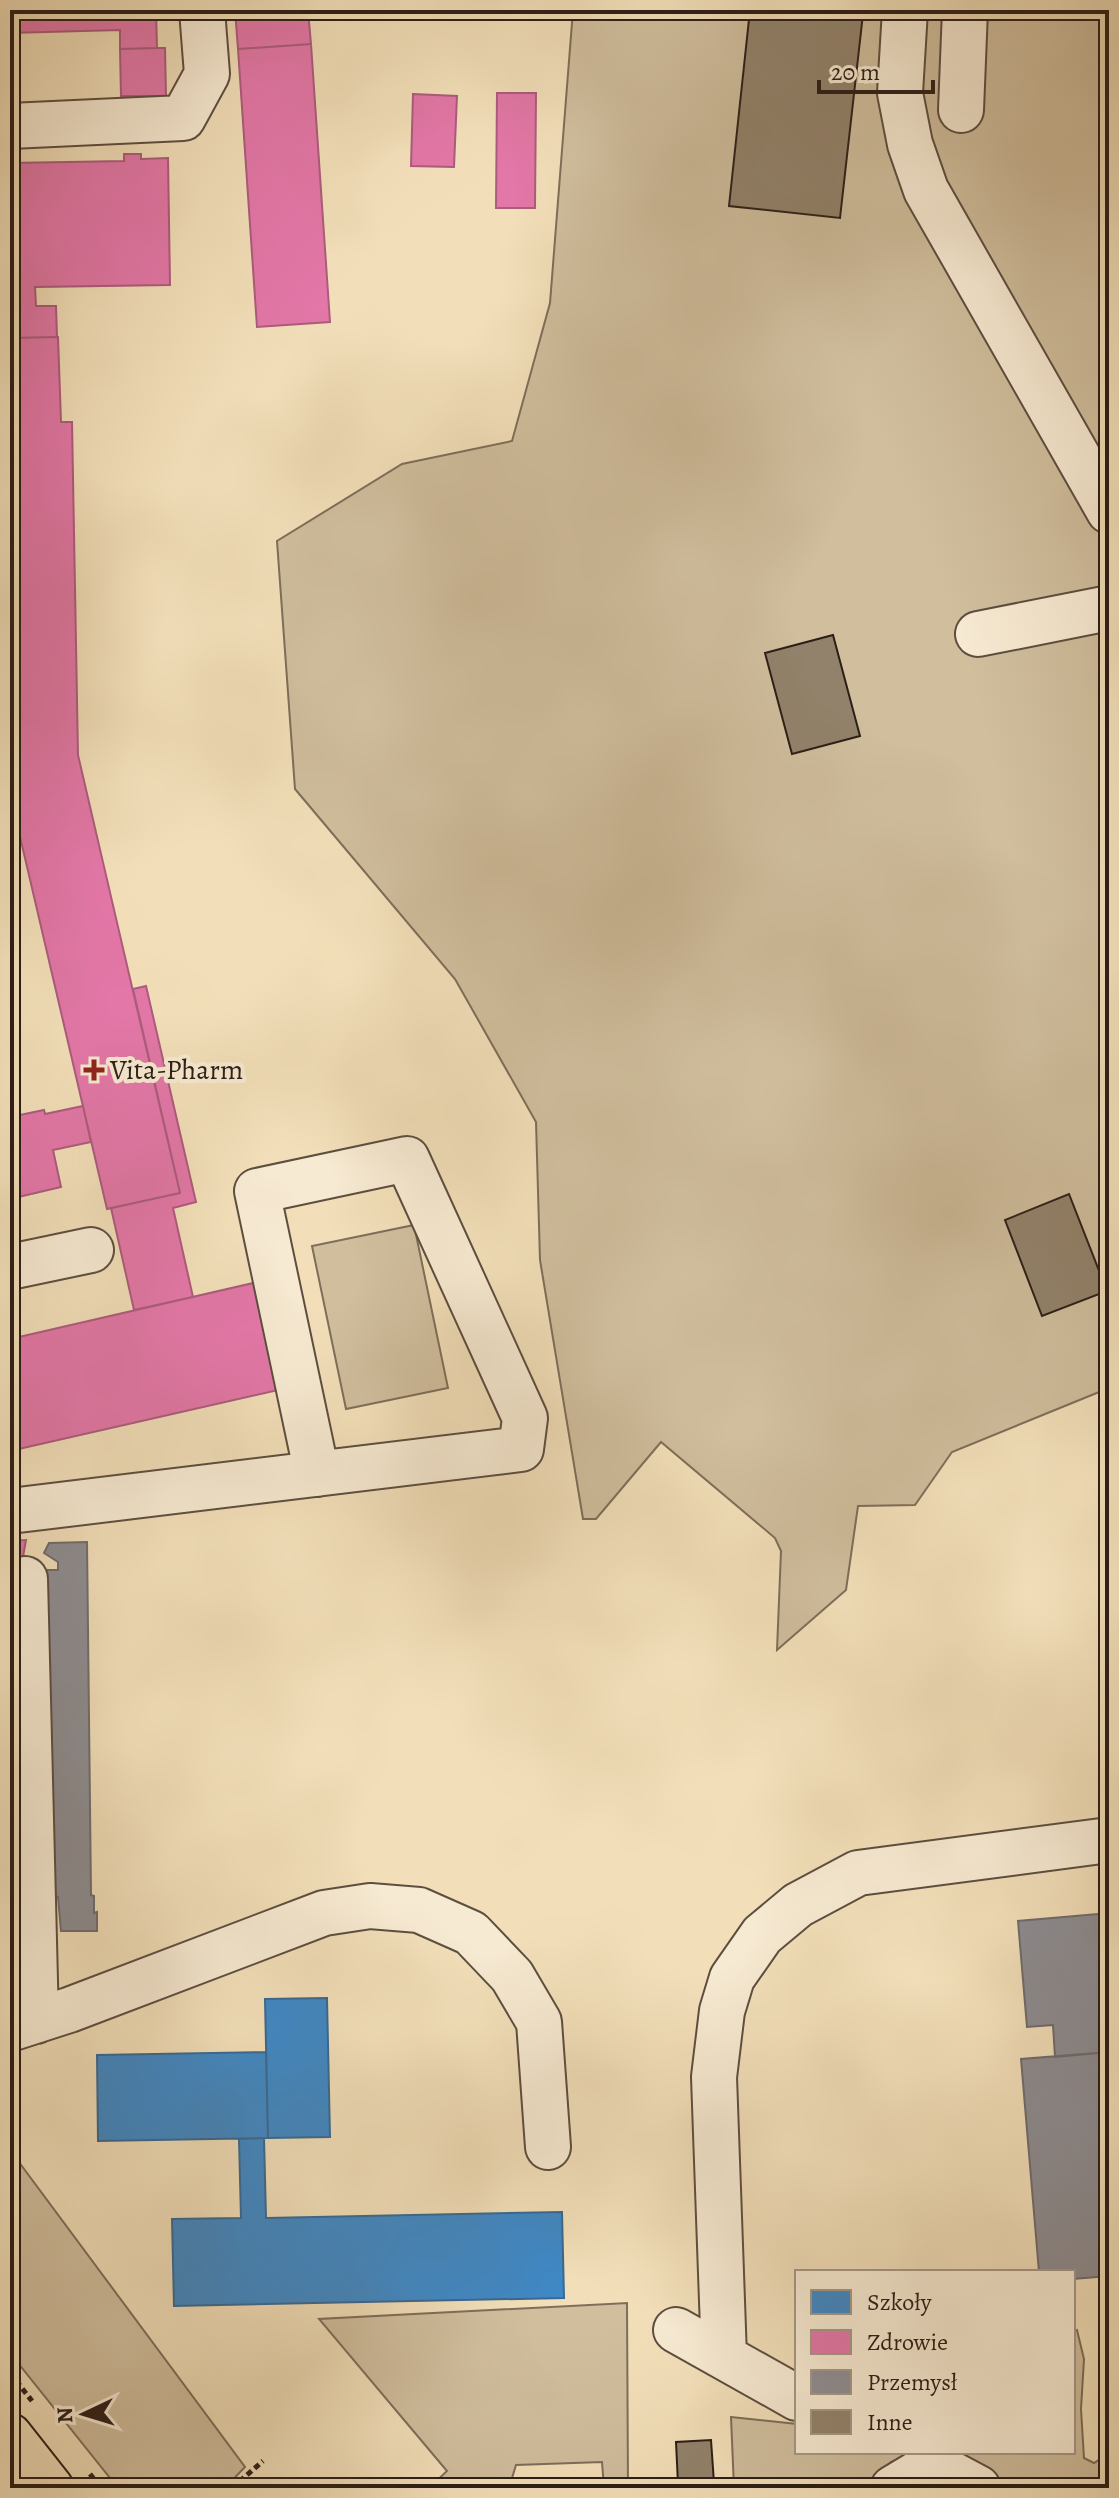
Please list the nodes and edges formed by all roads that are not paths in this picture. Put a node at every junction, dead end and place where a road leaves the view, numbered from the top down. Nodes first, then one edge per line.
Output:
1 (202, 10) edge
2 (905, 10) edge
3 (965, 10) edge
4 (961, 110) dead end
5 (10, 126) edge
6 (1109, 511) edge
7 (1109, 608) edge
8 (978, 634) dead end
9 (91, 1250) dead end
10 (10, 1267) edge
11 (317, 1474) junction
12 (10, 1511) edge
13 (25, 1579) dead end
14 (1109, 1840) edge
15 (23, 2025) edge
16 (548, 2147) dead end
17 (676, 2330) dead end
18 (724, 2357) junction
19 (795, 2397) edge
20 (10, 2436) edge
21 (51, 2488) edge
22 (893, 2488) edge
23 (978, 2488) edge

1 - 5 lane
2 - 6 lane
3 - 4 lane
7 - 8 lane
9 - 10 lane
11 - 11 lane
11 - 12 lane
13 - 15 lane
14 - 18 lane
15 - 16 lane
17 - 18 lane
18 - 19 lane
20 - 21 main road
22 - 23 lane

